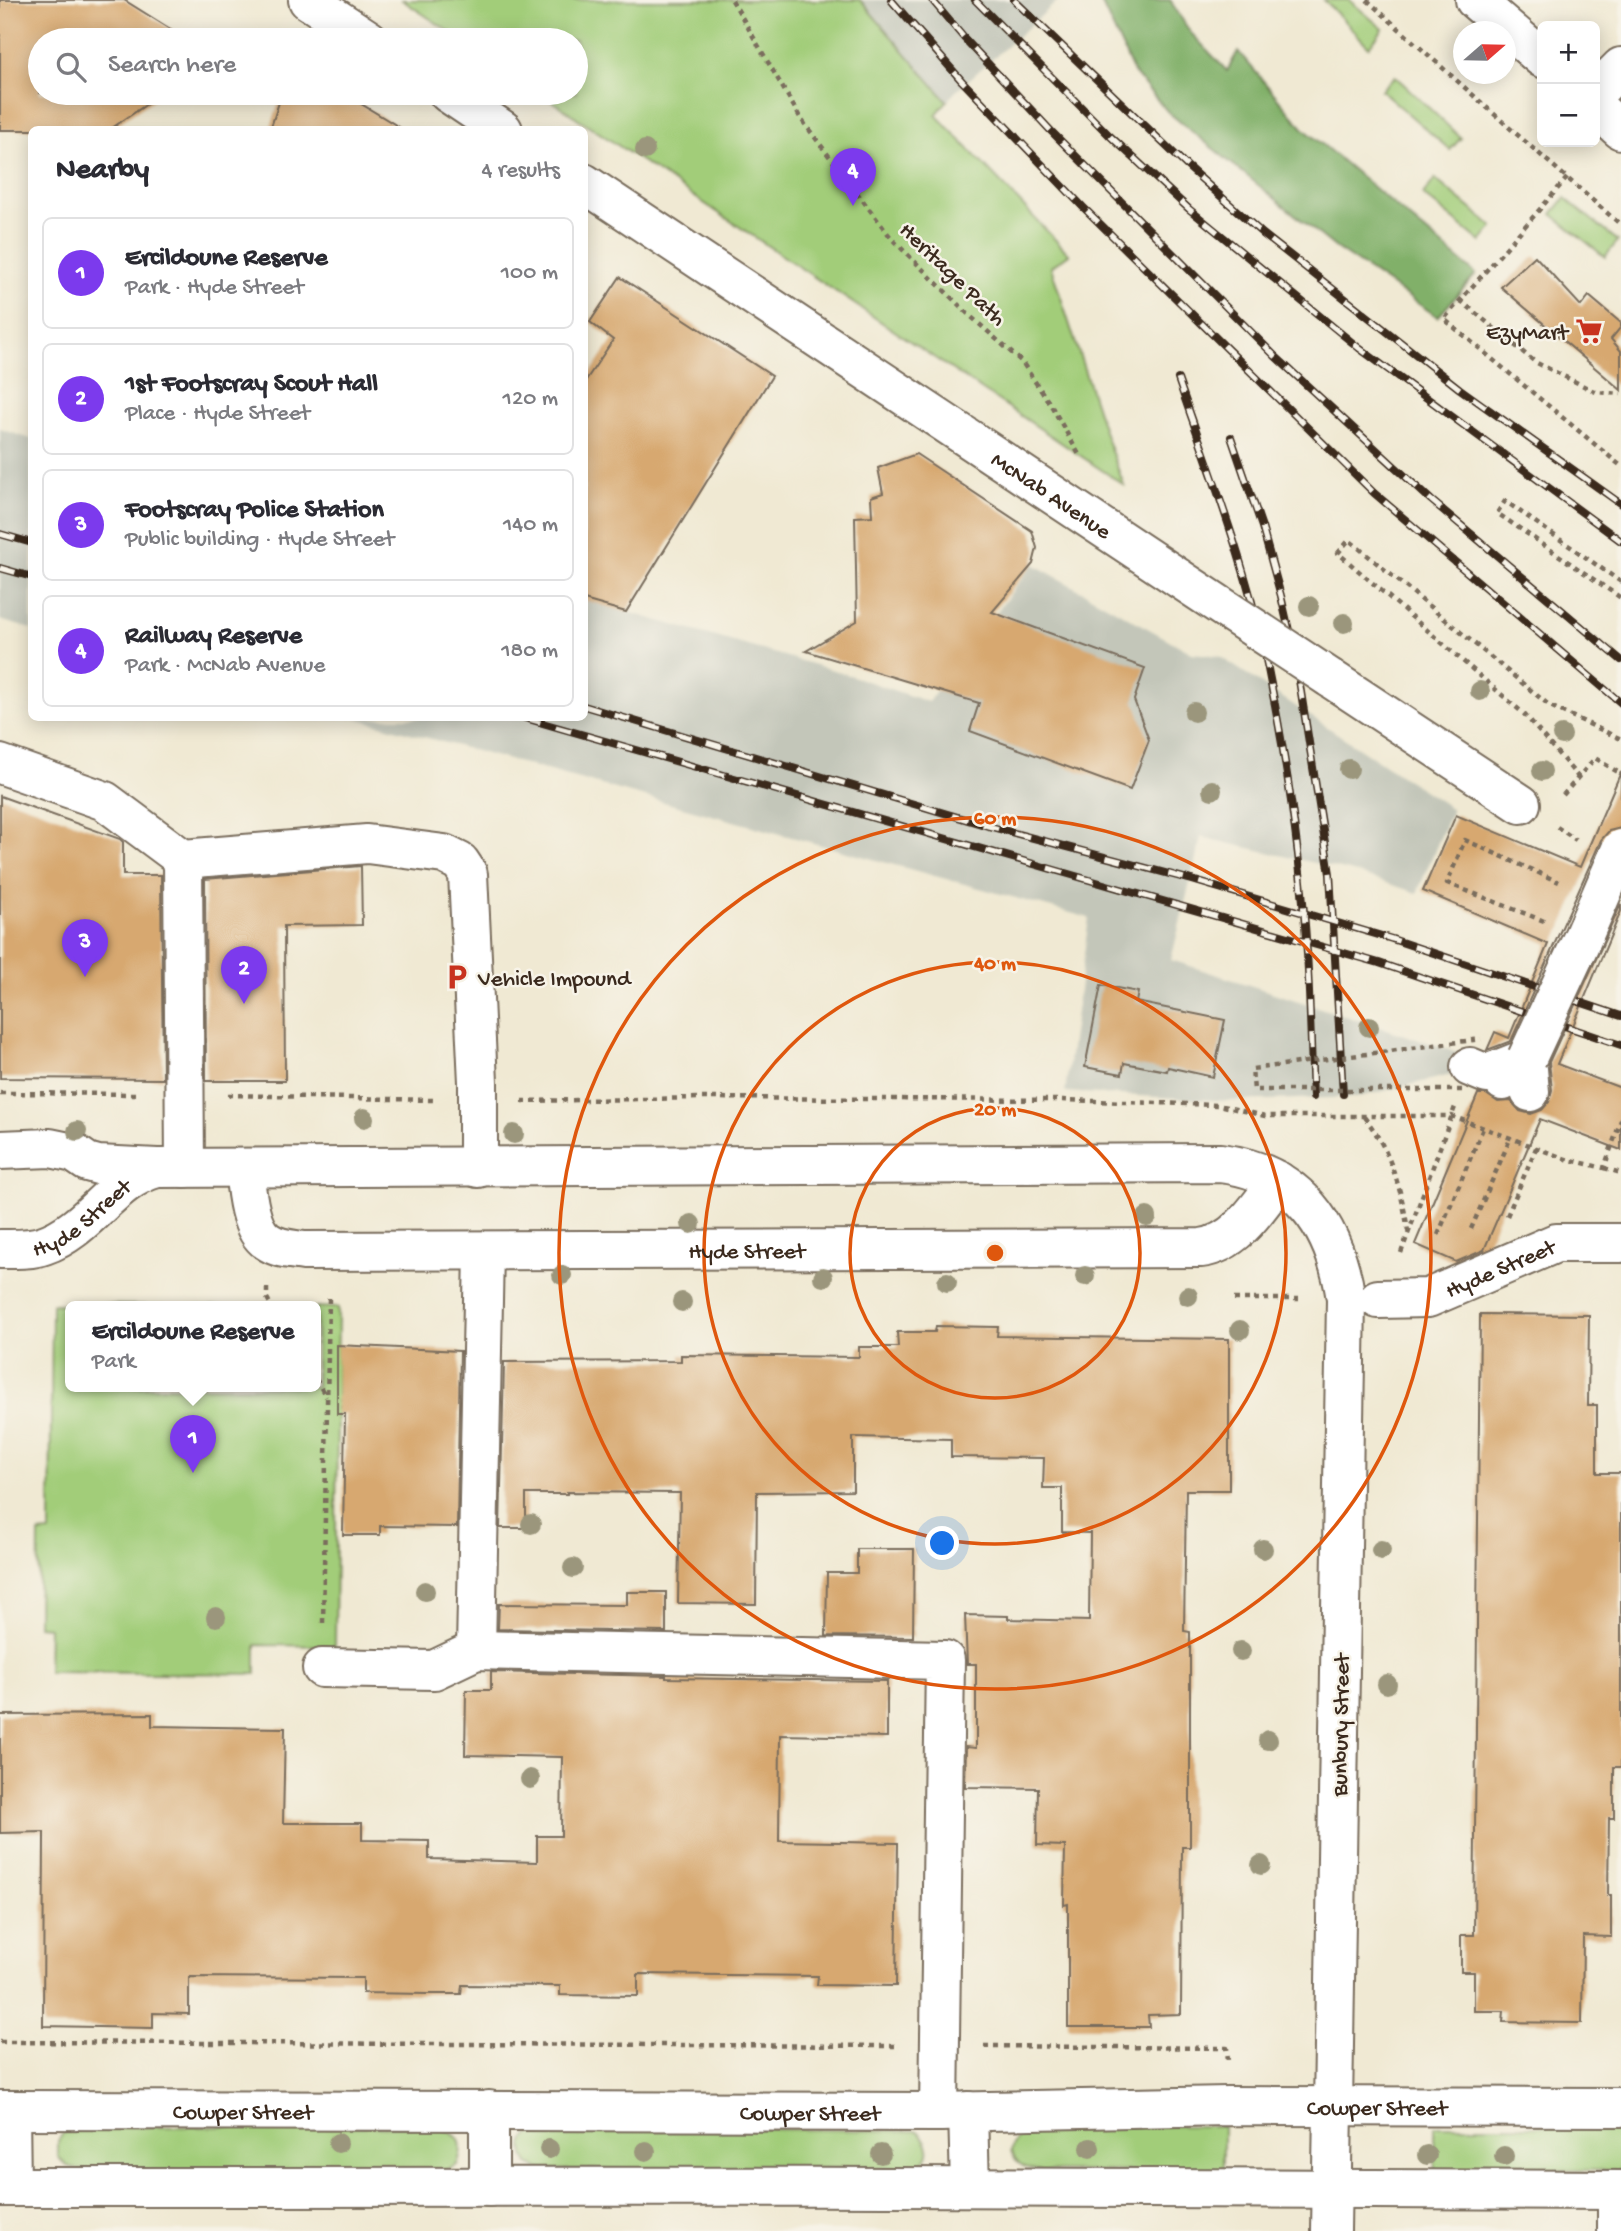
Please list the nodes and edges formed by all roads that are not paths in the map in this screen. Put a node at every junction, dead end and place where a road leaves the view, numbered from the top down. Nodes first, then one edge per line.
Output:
1 (308, 0) edge
2 (1475, 0) edge
3 (351, 28) edge
4 (1537, 54) edge
5 (1621, 67) edge
6 (1600, 88) edge
7 (466, 105) edge
8 (1600, 111) edge
9 (497, 126) edge
10 (1621, 130) edge
11 (588, 186) edge
12 (0, 765) edge
13 (1521, 804) road end
14 (1621, 849) edge
15 (183, 859) junction
16 (1496, 1071) road end
17 (0, 1150) edge
18 (171, 1168) junction
19 (244, 1168) junction
20 (478, 1168) junction
21 (1278, 1181) junction
22 (1322, 1223) joint
23 (1621, 1244) edge
24 (0, 1249) edge
25 (484, 1251) junction
26 (1378, 1299) dead end
27 (476, 1650) junction
28 (322, 1668) road end
29 (1333, 2106) junction
30 (1621, 2108) edge
31 (5, 2110) edge
32 (489, 2110) junction
33 (954, 2111) junction
34 (970, 2186) junction
35 (6, 2187) edge
36 (489, 2187) junction
37 (1331, 2189) junction
38 (1619, 2190) edge
39 (1331, 2231) edge
40 (1617, 2231) edge

1 - 3 street
2 - 4 street
5 - 6 street
7 - 9 street
8 - 10 street
11 - 13 street, McNab Avenue, bridge
12 - 15 street
14 - 16 street, bridge
15 - 18 street
15 - 20 street
17 - 18 street, Hyde Street
18 - 19 street, Hyde Street
18 - 24 street, Hyde Street
19 - 20 street, Hyde Street
19 - 25 street, Hyde Street
20 - 21 street, Hyde Street
21 - 22 street, Hyde Street
21 - 25 street, Hyde Street
22 - 29 street, Bunbury Street
23 - 26 street, Hyde Street
25 - 27 street
27 - 28 street
27 - 33 street
29 - 30 street, Cowper Street
29 - 33 street, Cowper Street
29 - 37 street, Bunbury Street
31 - 32 street, Cowper Street
31 - 35 street
32 - 33 street, Cowper Street
32 - 36 street
33 - 34 street
34 - 36 street
34 - 37 street
35 - 36 street
37 - 38 street
37 - 39 street, Bunbury Street
38 - 40 street

